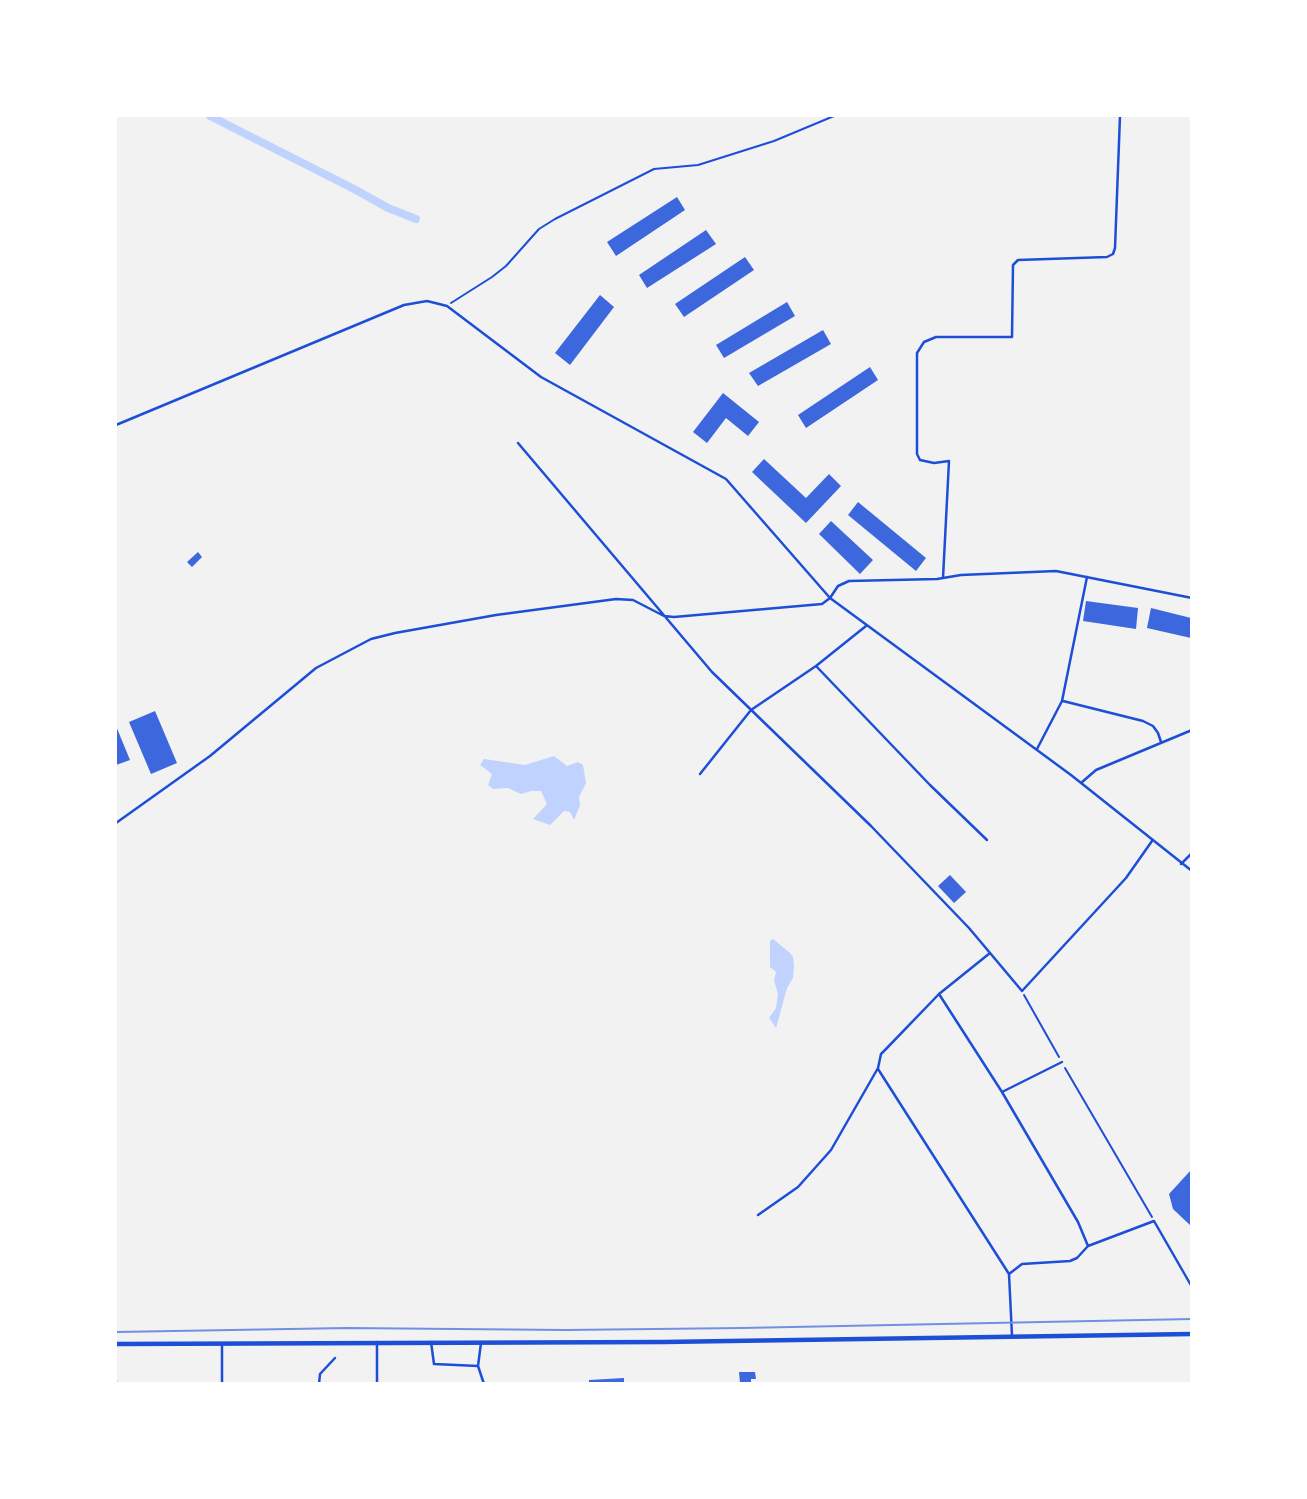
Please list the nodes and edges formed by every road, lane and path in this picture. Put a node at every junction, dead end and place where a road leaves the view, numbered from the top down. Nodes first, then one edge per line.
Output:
1 (834, 116) edge
2 (1120, 116) edge
3 (447, 306) junction
4 (116, 425) edge
5 (518, 443) dead end
6 (943, 578) junction
7 (1087, 578) junction
8 (830, 598) junction
9 (1192, 598) edge
10 (664, 616) junction
11 (866, 626) junction
12 (816, 666) junction
13 (1062, 701) junction
14 (751, 710) junction
15 (1192, 730) edge
16 (1161, 742) junction
17 (1037, 749) junction
18 (700, 774) dead end
19 (1081, 783) junction
20 (116, 823) edge
21 (987, 840) dead end
22 (1152, 841) junction
23 (1192, 853) edge
24 (1181, 864) junction
25 (1192, 872) edge
26 (990, 953) junction
27 (1022, 990) junction
28 (939, 994) junction
29 (1062, 1062) junction
30 (878, 1068) junction
31 (1002, 1092) junction
32 (758, 1215) dead end
33 (1154, 1221) junction
34 (1088, 1246) junction
35 (1009, 1274) junction
36 (1192, 1287) edge
37 (1192, 1334) edge
38 (1012, 1336) junction
39 (377, 1342) junction
40 (431, 1342) junction
41 (222, 1343) junction
42 (481, 1343) junction
43 (116, 1344) edge
44 (335, 1358) dead end
45 (478, 1366) junction
46 (222, 1384) edge
47 (319, 1384) edge
48 (377, 1384) edge
49 (484, 1384) edge

1 - 3 path
2 - 6 street
3 - 4 street
3 - 8 street
5 - 10 street
6 - 7 street
6 - 8 street
7 - 9 street
7 - 13 street
8 - 10 street
8 - 11 street
10 - 14 street
10 - 20 street
11 - 12 street
11 - 17 street
12 - 14 street
12 - 21 street
13 - 16 street
13 - 17 street
14 - 18 street
14 - 26 street
15 - 16 street
16 - 19 street
17 - 19 street
19 - 22 street
22 - 24 street
22 - 27 street
23 - 24 street
24 - 25 street
26 - 27 street
26 - 28 street
27 - 29 path
28 - 30 street
28 - 31 street
29 - 31 street
29 - 33 path
30 - 32 street
30 - 35 street
31 - 34 street
33 - 34 street
33 - 36 street
34 - 35 street
35 - 38 street
37 - 38 main road
38 - 42 main road
39 - 40 main road
39 - 41 main road
39 - 48 street
40 - 42 main road
40 - 45 street
41 - 43 main road
41 - 46 street
42 - 45 street
44 - 47 street
45 - 49 street

